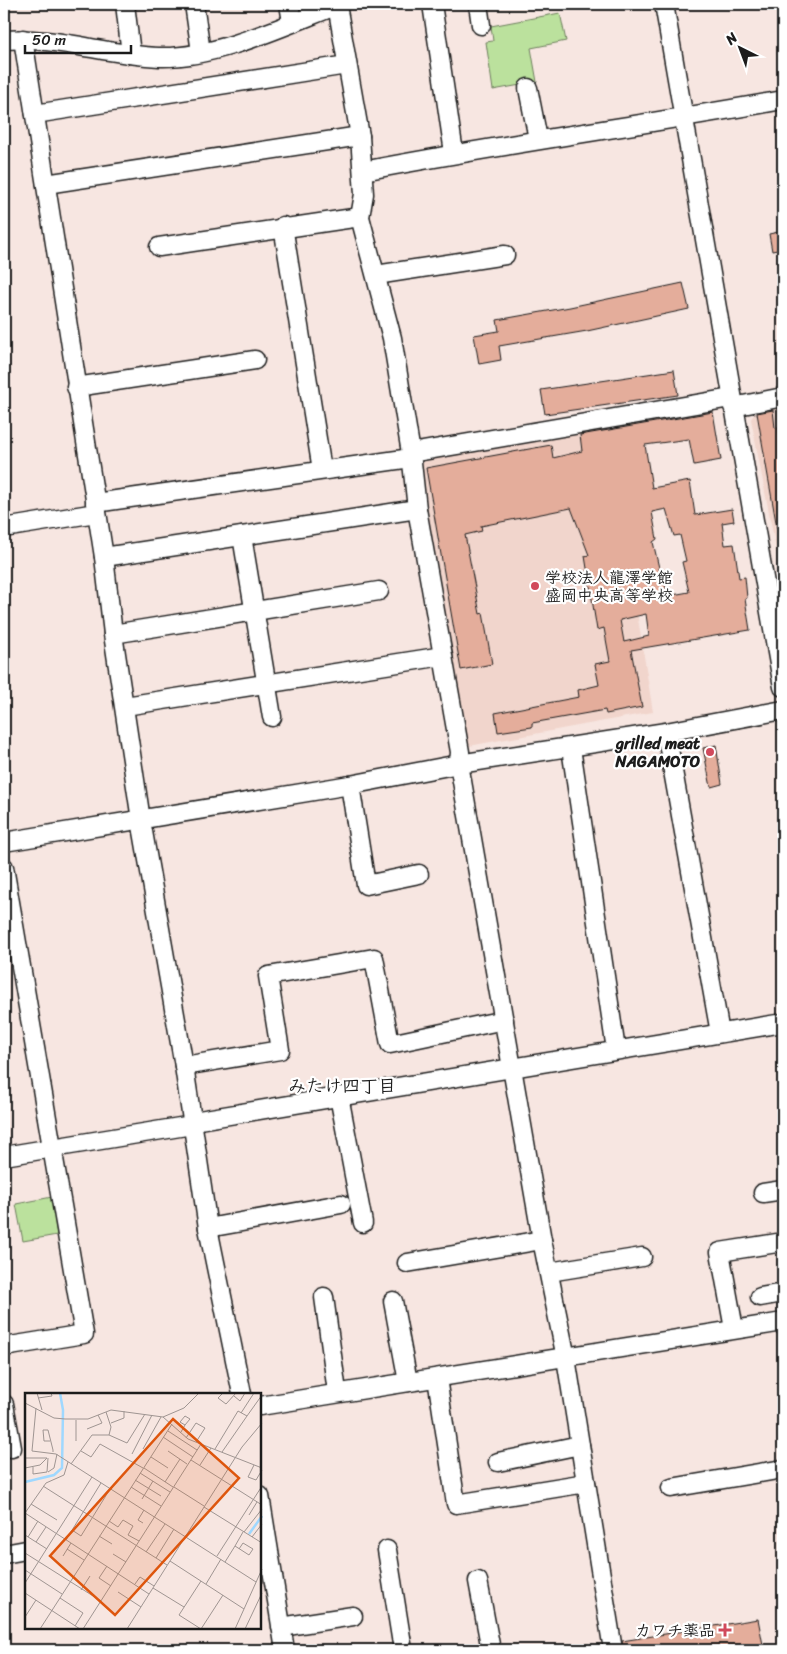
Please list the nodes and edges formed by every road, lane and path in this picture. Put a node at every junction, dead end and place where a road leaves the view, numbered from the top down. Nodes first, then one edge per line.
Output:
1 (125, 4) edge
2 (194, 4) edge
3 (289, 4) edge
4 (338, 4) edge
5 (432, 4) edge
6 (478, 4) edge
7 (664, 4) edge
8 (292, 22) junction
9 (481, 25) dead end
10 (23, 39) junction
11 (4, 40) edge
12 (201, 52) junction
13 (131, 54) junction
14 (347, 65) junction
15 (528, 88) dead end
16 (783, 100) edge
17 (35, 114) junction
18 (684, 117) junction
19 (360, 136) junction
20 (538, 139) junction
21 (454, 153) junction
22 (363, 171) junction
23 (46, 184) junction
24 (360, 217) junction
25 (283, 226) junction
26 (159, 246) dead end
27 (505, 255) dead end
28 (376, 275) junction
29 (256, 360) dead end
30 (76, 387) junction
31 (783, 397) edge
32 (732, 403) junction
33 (411, 455) junction
34 (322, 470) junction
35 (96, 508) junction
36 (417, 509) junction
37 (4, 528) edge
38 (242, 536) junction
39 (104, 557) junction
40 (379, 591) dead end
41 (254, 610) junction
42 (113, 634) junction
43 (443, 656) junction
44 (265, 683) junction
45 (783, 687) edge
46 (125, 706) junction
47 (783, 710) edge
48 (272, 717) dead end
49 (666, 732) junction
50 (571, 748) junction
51 (459, 764) junction
52 (350, 785) junction
53 (141, 820) junction
54 (4, 842) edge
55 (4, 867) edge
56 (418, 874) dead end
57 (504, 1020) junction
58 (783, 1022) edge
59 (720, 1033) junction
60 (616, 1050) junction
61 (184, 1066) junction
62 (512, 1067) junction
63 (339, 1096) junction
64 (193, 1121) junction
65 (52, 1148) junction
66 (4, 1156) edge
67 (783, 1190) edge
68 (763, 1193) dead end
69 (342, 1204) dead end
70 (363, 1223) dead end
71 (208, 1228) junction
72 (542, 1240) junction
73 (783, 1242) edge
74 (642, 1258) dead end
75 (407, 1264) dead end
76 (548, 1272) junction
77 (783, 1293) edge
78 (324, 1297) dead end
79 (760, 1297) dead end
80 (393, 1301) dead end
81 (783, 1322) edge
82 (734, 1329) junction
83 (4, 1347) edge
84 (566, 1358) junction
85 (437, 1378) junction
86 (408, 1382) junction
87 (337, 1392) junction
88 (242, 1393) edge
89 (4, 1404) edge
90 (261, 1406) edge
91 (580, 1445) junction
92 (14, 1448) edge
93 (498, 1462) dead end
94 (783, 1469) edge
95 (586, 1483) junction
96 (671, 1488) dead end
97 (261, 1502) edge
98 (25, 1550) edge
99 (387, 1550) dead end
100 (4, 1554) edge
101 (478, 1580) dead end
102 (352, 1616) dead end
103 (281, 1627) junction
104 (608, 1649) edge
105 (285, 1650) edge
106 (403, 1650) edge
107 (491, 1650) edge

1 - 13 street
2 - 12 street
3 - 8 street
4 - 8 street
4 - 14 street
5 - 21 street
6 - 9 street
7 - 18 street
8 - 12 street
10 - 11 street
10 - 13 street
10 - 17 street
12 - 13 street
14 - 17 street
14 - 19 street
15 - 20 street
16 - 18 street
17 - 23 street
18 - 20 street
18 - 32 street
19 - 22 street
19 - 23 street
20 - 21 street
21 - 22 street
22 - 24 street
23 - 30 street
24 - 25 street
24 - 28 street
25 - 26 street
25 - 34 street
27 - 28 street
28 - 33 street
29 - 30 street
30 - 35 street
31 - 32 street
32 - 33 street
32 - 45 street
33 - 34 street
33 - 36 street
34 - 35 street
35 - 37 street
35 - 39 street
36 - 38 street
36 - 43 street
38 - 39 street
38 - 41 street
39 - 42 street
40 - 41 street
41 - 42 street
41 - 44 street
42 - 46 street
43 - 44 street
43 - 51 street
44 - 46 street
44 - 48 street
46 - 53 street
47 - 49 street
49 - 50 street
49 - 59 street
50 - 51 street
50 - 60 street
51 - 52 street
51 - 57 street
52 - 53 street
52 - 56 street
53 - 54 street
53 - 61 street
55 - 65 street
57 - 61 street
57 - 62 street
58 - 59 street
59 - 60 street
60 - 62 street
61 - 64 street
62 - 63 street
62 - 72 street
63 - 64 street
63 - 70 street
64 - 65 street
64 - 71 street
65 - 66 street
65 - 83 street
67 - 68 street
69 - 71 street
71 - 88 street
72 - 75 street
72 - 76 street
73 - 82 street
74 - 76 street
76 - 84 street
77 - 79 street
78 - 87 street
80 - 86 street
81 - 82 street
82 - 84 street
84 - 85 street
84 - 91 street
85 - 86 street
85 - 95 street
86 - 87 street
87 - 90 street
89 - 92 street
91 - 93 street
91 - 95 street
94 - 96 street
95 - 104 street
97 - 103 street
98 - 100 street
99 - 106 street
101 - 107 street
102 - 103 street
103 - 105 street

